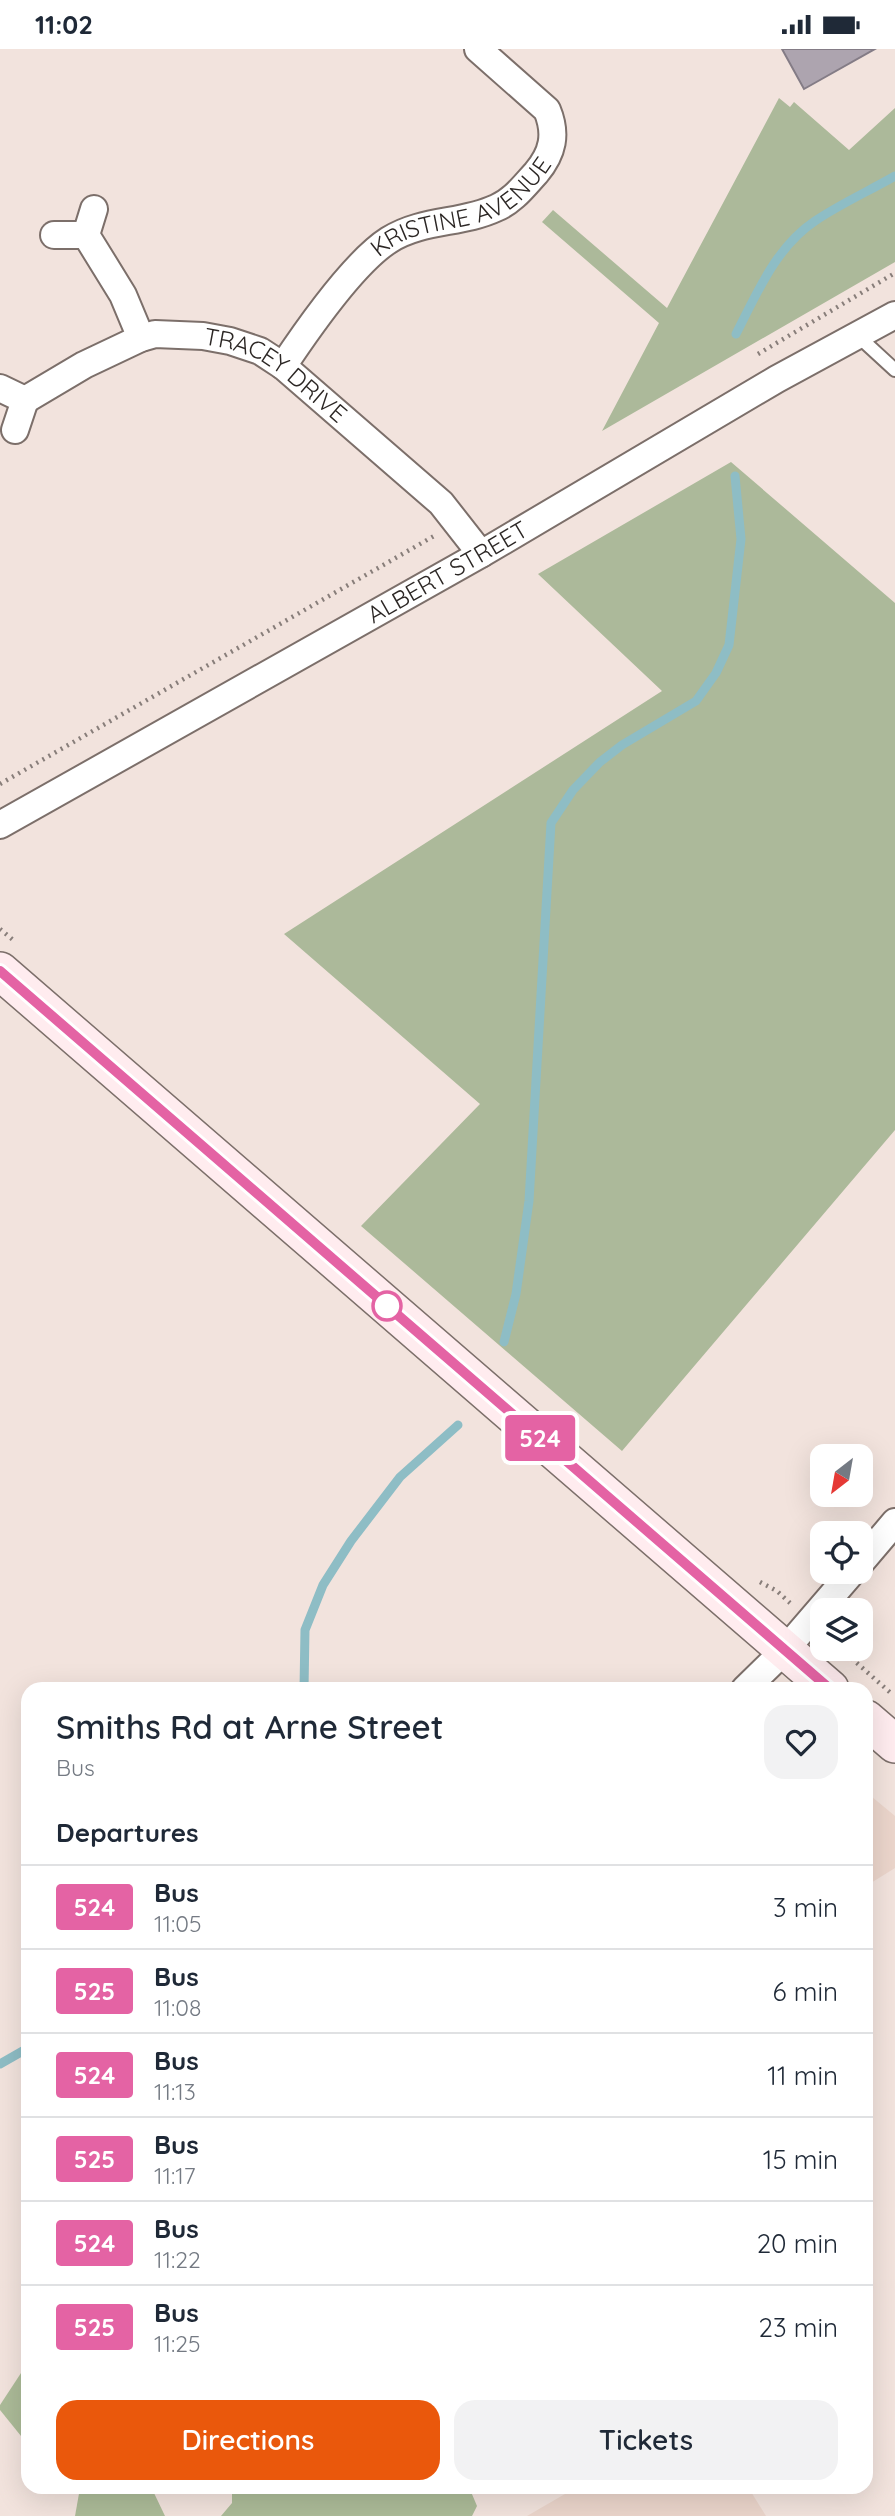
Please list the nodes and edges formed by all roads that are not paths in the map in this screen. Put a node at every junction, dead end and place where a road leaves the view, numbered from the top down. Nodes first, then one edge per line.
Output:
1 (478, 49) edge
2 (94, 209) dead end
3 (54, 235) dead end
4 (86, 235) junction
5 (895, 316) edge
6 (858, 336) junction
7 (141, 338) junction
8 (283, 366) junction
9 (895, 369) edge
10 (0, 388) edge
11 (25, 400) junction
12 (15, 430) dead end
13 (481, 554) junction
14 (0, 825) edge
15 (0, 971) edge
16 (895, 1522) edge
17 (873, 1548) edge
18 (842, 1584) edge
19 (785, 1650) junction
20 (752, 1682) edge
21 (822, 1682) edge
22 (873, 1725) edge
23 (895, 1744) edge

1 - 8 street, KRISTINE AVENUE
2 - 4 street
3 - 4 street
4 - 7 street
5 - 6 street, ALBERT STREET
6 - 9 lane
6 - 13 street, ALBERT STREET
7 - 8 street, TRACEY DRIVE
7 - 11 street, TRACEY DRIVE
8 - 13 street, TRACEY DRIVE
10 - 11 street
11 - 12 street
13 - 14 street, ALBERT STREET
15 - 19 street
16 - 17 street
18 - 19 street
19 - 20 street
19 - 21 street
22 - 23 street

